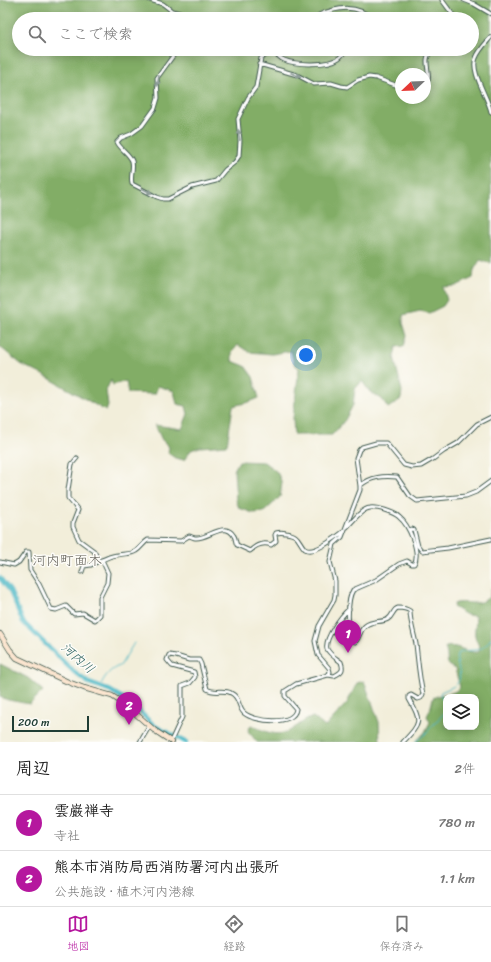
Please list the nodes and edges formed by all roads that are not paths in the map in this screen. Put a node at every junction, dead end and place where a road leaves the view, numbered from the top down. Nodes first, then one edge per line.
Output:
1 (150, 0) edge
2 (442, 0) edge
3 (464, 0) edge
4 (176, 12) edge
5 (326, 12) edge
6 (363, 12) edge
7 (451, 12) edge
8 (491, 14) edge
9 (491, 37) edge
10 (479, 52) edge
11 (173, 56) edge
12 (264, 56) edge
13 (278, 56) edge
14 (342, 56) edge
15 (427, 56) edge
16 (476, 56) edge
17 (259, 64) junction
18 (427, 68) edge
19 (395, 85) edge
20 (491, 112) edge
21 (491, 417) edge
22 (77, 458) dead end
23 (491, 481) edge
24 (360, 486) junction
25 (345, 530) junction
26 (409, 530) junction
27 (491, 539) edge
28 (101, 560) junction
29 (0, 562) edge
30 (82, 572) dead end
31 (349, 608) junction
32 (0, 634) edge
33 (328, 675) junction
34 (149, 727) junction
35 (172, 740) edge
36 (140, 742) edge
37 (403, 742) edge

1 - 4 street
2 - 7 street
3 - 8 street
5 - 6 street
9 - 10 street
11 -> 17 street
12 - 17 street
13 - 14 street
15 - 18 street
16 - 20 street
17 -> 19 street
21 - 24 street
22 - 28 street
23 - 24 street
24 - 25 street
25 - 26 street
25 - 28 street
25 - 33 street
26 - 27 street
26 - 31 street
28 - 29 street
28 - 30 street
31 - 33 street
31 - 37 street
32 - 34 main road
33 - 35 street
34 - 35 main road
34 - 36 street

